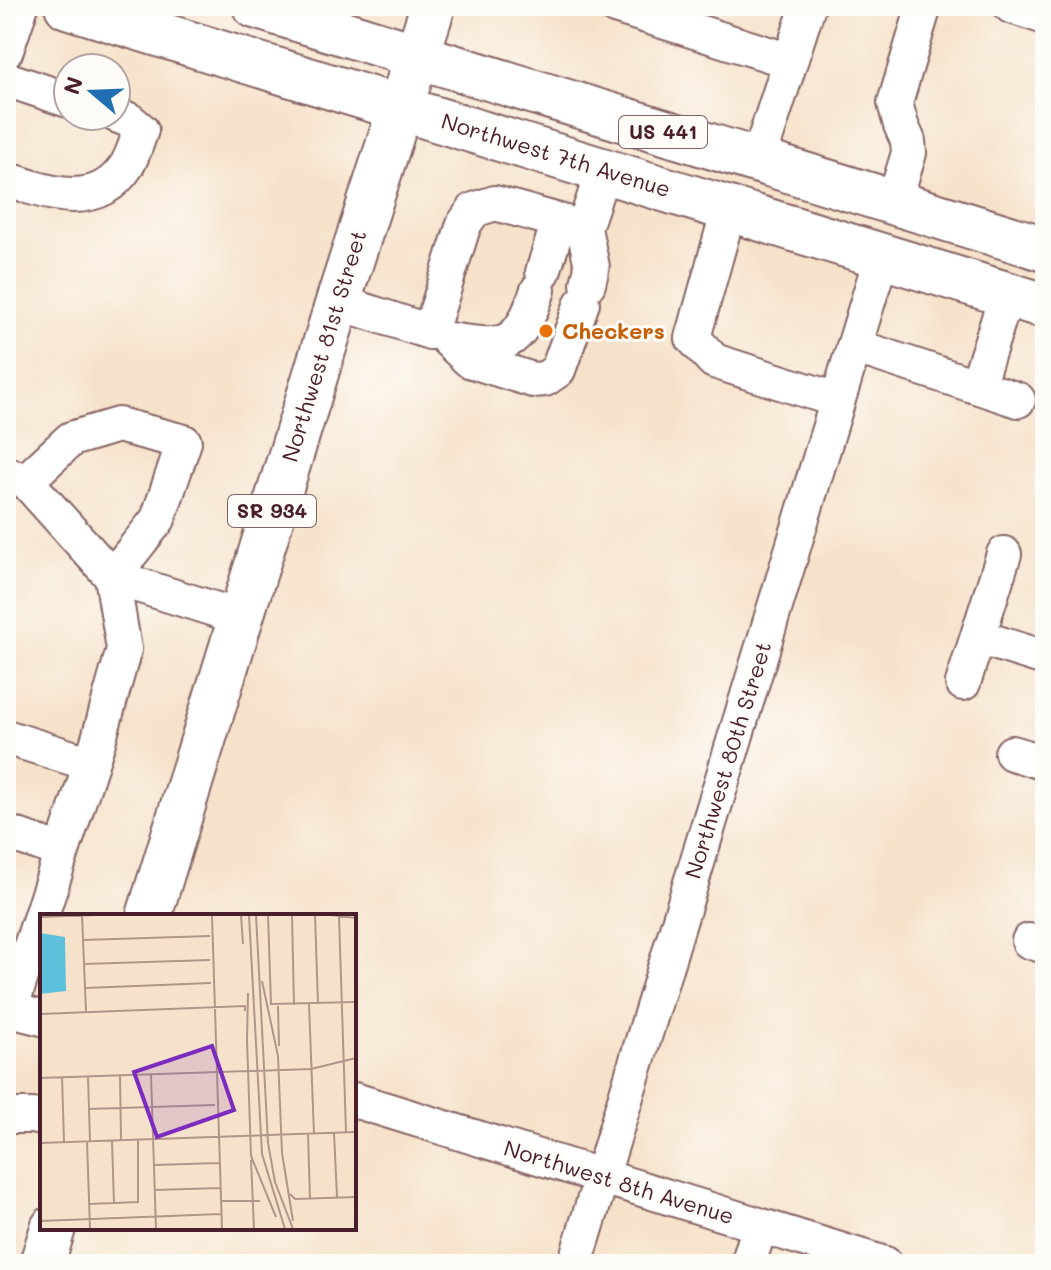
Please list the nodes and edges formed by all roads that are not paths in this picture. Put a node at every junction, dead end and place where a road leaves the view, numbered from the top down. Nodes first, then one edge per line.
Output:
1 (21, 6) edge
2 (67, 6) edge
3 (255, 6) edge
4 (433, 6) edge
5 (615, 6) edge
6 (808, 6) edge
7 (924, 6) edge
8 (1011, 6) edge
9 (1045, 17) edge
10 (6, 50) edge
11 (417, 55) junction
12 (790, 61) junction
13 (6, 79) edge
14 (52, 95) edge
15 (400, 107) junction
16 (132, 122) edge
17 (758, 161) junction
18 (604, 169) junction
19 (6, 179) edge
20 (894, 202) junction
21 (729, 209) junction
22 (571, 224) junction
23 (1045, 249) edge
24 (882, 255) junction
25 (1026, 300) edge
26 (338, 302) junction
27 (439, 336) junction
28 (854, 346) junction
29 (977, 386) junction
30 (837, 400) junction
31 (1018, 400) dead end
32 (16, 478) edge
33 (1004, 554) dead end
34 (112, 577) junction
35 (239, 617) junction
36 (978, 637) junction
37 (1045, 658) edge
38 (963, 683) dead end
39 (6, 737) edge
40 (1012, 753) dead end
41 (1045, 763) edge
42 (91, 764) junction
43 (6, 832) edge
44 (62, 851) junction
45 (41, 914) edge
46 (150, 914) edge
47 (40, 918) edge
48 (40, 1018) edge
49 (356, 1101) edge
50 (6, 1116) edge
51 (40, 1118) edge
52 (601, 1176) junction
53 (760, 1226) junction
54 (52, 1230) edge
55 (42, 1264) edge
56 (575, 1264) edge
57 (748, 1264) edge
58 (885, 1264) edge

1 - 10 street
2 - 15 main road, Northwest 7th Avenue / US 441
3 - 11 main road, US 441
4 - 11 main road, Northwest 81st Street / SR 934
5 - 12 street
6 - 12 street
7 - 20 street
8 - 9 street
11 - 15 main road, Northwest 81st Street / SR 934
11 - 17 main road, US 441
12 - 17 street
13 - 14 street
15 - 18 main road, Northwest 7th Avenue / US 441
15 - 26 main road, Northwest 81st Street / SR 934
16 - 19 street
17 - 20 main road, US 441
18 - 21 main road, Northwest 7th Avenue / US 441
18 - 22 street
20 - 23 main road, US 441
21 - 24 main road, Northwest 7th Avenue / US 441
21 - 30 street
22 - 27 street
22 - 27 street
22 - 27 street
24 - 25 main road, Northwest 7th Avenue / US 441
24 - 28 street, Northwest 80th Street
25 - 29 street
26 - 27 street
26 - 35 main road, Northwest 81st Street / SR 934
28 - 29 street
28 - 30 street, Northwest 80th Street
29 - 31 street
30 - 52 street, Northwest 80th Street
32 - 34 street
32 - 34 street
33 - 36 street
34 - 35 street
34 - 42 street
35 - 46 main road, Northwest 81st Street / SR 934
36 - 37 street
36 - 38 street
39 - 42 street
40 - 41 street
42 - 44 street
43 - 44 street
44 - 45 street
47 - 48 street
49 - 52 street, Northwest 8th Avenue
50 - 51 street
52 - 53 street, Northwest 8th Avenue
52 - 56 street, Northwest 80th Street
53 - 57 street
53 - 58 street, Northwest 8th Avenue
54 - 55 main road

